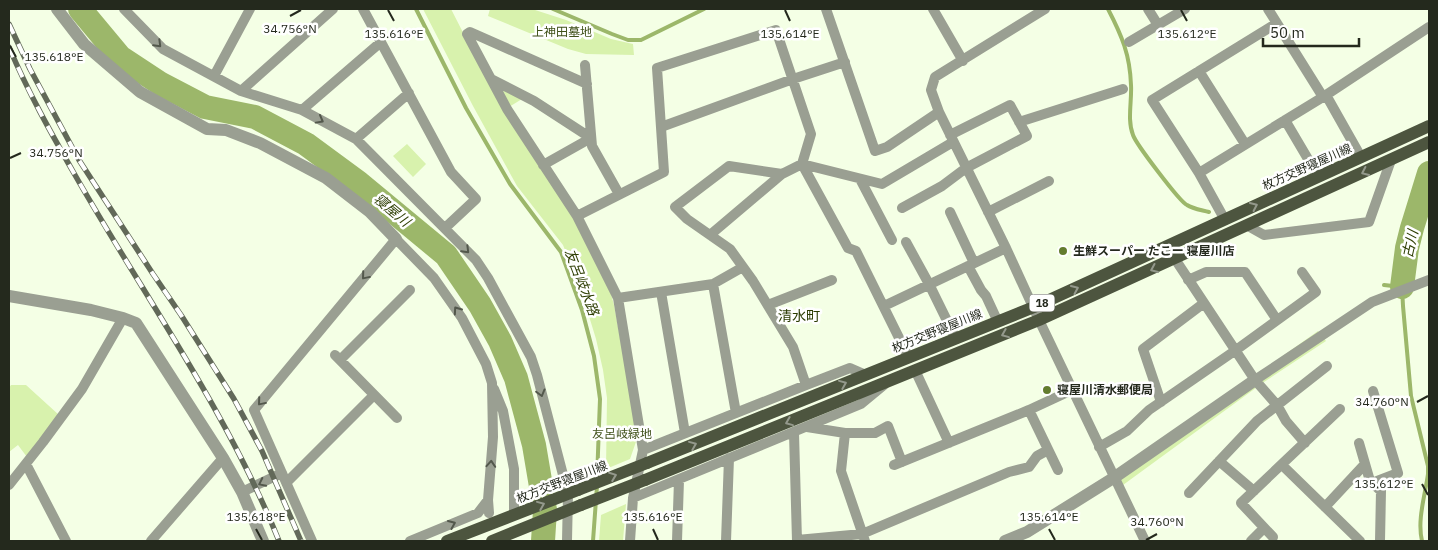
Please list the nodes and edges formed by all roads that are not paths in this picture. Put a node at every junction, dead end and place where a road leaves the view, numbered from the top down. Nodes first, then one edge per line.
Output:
1 (57, 9) edge
2 (124, 9) edge
3 (250, 9) edge
4 (331, 9) edge
5 (363, 9) edge
6 (826, 9) edge
7 (932, 9) edge
8 (1045, 9) edge
9 (1148, 9) edge
10 (1185, 9) edge
11 (1268, 9) edge
12 (1277, 23) junction
13 (1158, 25) junction
14 (1429, 27) edge
15 (381, 42) junction
16 (1129, 42) dead end
17 (963, 61) junction
18 (845, 62) junction
19 (585, 65) dead end
20 (1199, 71) junction
21 (214, 76) junction
22 (491, 79) junction
23 (793, 79) junction
24 (587, 84) junction
25 (1123, 89) dead end
26 (241, 91) junction
27 (409, 94) junction
28 (1324, 96) junction
29 (302, 110) junction
30 (939, 112) junction
31 (1285, 120) junction
32 (1019, 122) junction
33 (1429, 126) edge
34 (661, 128) junction
35 (591, 138) junction
36 (356, 139) junction
37 (952, 139) junction
38 (1427, 143) edge
39 (1245, 144) junction
40 (1361, 157) junction
41 (1391, 160) junction
42 (802, 164) junction
43 (544, 165) junction
44 (966, 168) junction
45 (1198, 173) junction
46 (782, 174) junction
47 (1318, 176) junction
48 (860, 179) junction
49 (1049, 181) dead end
50 (619, 194) junction
51 (902, 208) dead end
52 (950, 212) dead end
53 (988, 212) junction
54 (576, 216) junction
55 (1225, 220) junction
56 (1248, 226) junction
57 (444, 228) junction
58 (710, 235) junction
59 (396, 239) junction
60 (892, 240) dead end
61 (906, 242) dead end
62 (1006, 248) junction
63 (1174, 259) junction
64 (971, 264) junction
65 (743, 267) junction
66 (1302, 272) dead end
67 (832, 280) dead end
68 (1188, 280) junction
69 (1429, 280) edge
70 (713, 284) junction
71 (930, 284) junction
72 (410, 290) dead end
73 (662, 292) junction
74 (9, 296) edge
75 (618, 298) junction
76 (1204, 303) junction
77 (768, 305) junction
78 (884, 306) junction
79 (1034, 308) junction
80 (123, 318) junction
81 (1039, 320) junction
82 (1277, 320) junction
83 (998, 322) junction
84 (956, 339) junction
85 (1236, 350) junction
86 (909, 358) junction
87 (1327, 366) dead end
88 (915, 370) junction
89 (866, 375) junction
90 (1255, 380) junction
91 (890, 381) junction
92 (492, 383) junction
93 (806, 385) junction
94 (1072, 390) junction
95 (1373, 391) dead end
96 (374, 396) junction
97 (1161, 402) junction
98 (1277, 405) junction
99 (1340, 409) dead end
100 (1029, 410) junction
101 (736, 413) junction
102 (397, 418) dead end
103 (807, 427) junction
104 (685, 433) junction
105 (794, 433) junction
106 (845, 433) junction
107 (949, 442) junction
108 (1305, 443) junction
109 (1359, 443) dead end
110 (1099, 447) junction
111 (643, 450) junction
112 (1048, 450) junction
113 (223, 458) junction
114 (729, 458) junction
115 (1218, 461) junction
116 (26, 464) junction
117 (1365, 464) junction
118 (1282, 465) junction
119 (1058, 470) dead end
120 (1115, 477) junction
121 (284, 478) junction
122 (679, 480) junction
123 (1372, 483) junction
124 (9, 485) edge
125 (242, 492) junction
126 (1254, 492) junction
127 (1188, 493) dead end
128 (569, 494) junction
129 (633, 498) junction
130 (488, 500) junction
131 (1325, 507) junction
132 (565, 512) junction
133 (489, 513) dead end
134 (517, 514) junction
135 (1264, 528) junction
136 (518, 534) edge
137 (1273, 537) dead end
138 (863, 538) edge
139 (66, 541) edge
140 (152, 541) edge
141 (263, 541) edge
142 (312, 541) edge
143 (410, 541) edge
144 (447, 541) edge
145 (492, 541) edge
146 (567, 541) edge
147 (630, 541) edge
148 (677, 541) edge
149 (726, 541) edge
150 (797, 541) edge
151 (1005, 541) edge
152 (1145, 541) edge
153 (1251, 541) edge
154 (1360, 541) edge
155 (1380, 541) edge

1 - 59 street
2 -> 21 street
3 - 21 street
4 - 26 street
5 - 15 street
6 - 18 street
7 - 17 street
8 - 17 street
9 - 13 street
10 - 13 street
11 - 12 street
12 - 20 street
12 - 28 street
13 - 16 street
14 - 28 street
15 - 27 street
15 - 29 street
17 - 30 street
18 - 23 street
18 - 30 street
19 - 24 street
20 - 39 street
20 - 45 street
21 - 26 street
22 - 24 street
22 - 35 street
22 - 43 street
23 - 34 street
23 - 34 street
23 - 42 street
24 - 35 street
25 - 32 street
26 - 29 street
27 - 36 street
27 - 57 street
28 - 31 street
28 - 40 street
29 -> 36 street
30 - 37 street
31 - 39 street
31 - 47 street
32 - 37 street
32 - 44 street
33 - 40 main road, 枚方交野寝屋川線 / 18
34 - 50 street
35 - 43 street
35 - 50 street
36 - 57 street
37 - 44 street
37 - 48 street
38 - 41 main road, 18
39 - 45 street
40 - 47 main road, 枚方交野寝屋川線 / 18
41 -> 56 main road, 18
41 - 56 street
42 - 46 street
42 - 48 street
42 - 78 street
43 - 54 street
44 - 51 street
44 - 53 street
45 - 55 street
46 - 58 street
46 - 58 street
55 -> 47 main road, 枚方交野寝屋川線 / 18
48 - 60 street
49 - 53 street
50 - 54 street
52 - 64 street
53 - 62 street
54 - 75 street
79 -> 55 main road, 枚方交野寝屋川線 / 18
56 - 63 main road, 18
57 -> 128 street
58 - 65 street
92 -> 59 street
59 -> 121 street
61 - 71 street
62 - 64 street
62 - 79 street
63 - 68 street
63 -> 81 main road, 18
64 - 71 street
64 - 83 street
65 - 70 street
65 - 77 street
66 - 82 street
67 - 77 street
68 - 76 street
68 - 82 street
69 - 90 street
70 - 73 street
70 - 101 street
71 - 78 street
71 - 84 street
72 - 96 street
73 - 75 street
73 - 104 street
74 - 80 street
75 - 111 street
76 - 85 street
76 - 97 street
77 - 93 street
78 - 86 street
79 - 81 street
79 - 83 main road, 枚方交野寝屋川線 / 18
80 - 113 street
80 - 116 street
81 -> 88 main road, 18
81 - 94 street
82 - 85 street
83 - 84 main road, 枚方交野寝屋川線 / 18
84 - 86 main road, 枚方交野寝屋川線 / 18
85 - 90 street
85 - 97 street
86 - 89 main road, 枚方交野寝屋川線 / 18
87 - 98 street
88 - 91 main road, 18
88 - 107 street
89 - 93 street
128 -> 89 main road, 枚方交野寝屋川線 / 18, bridge
90 - 98 street
90 - 120 street
91 - 103 street
91 -> 132 main road, 18, bridge
130 -> 92 street
92 - 134 street
93 - 101 street
94 - 100 street
94 - 110 street
95 - 123 street
96 - 102 street
96 - 121 street
97 - 110 street
98 - 108 street
98 - 115 street
99 - 108 street
100 - 107 street
100 - 112 street
101 - 104 street
103 - 105 street
103 - 106 street
104 - 111 street
105 - 114 street
105 - 150 street
106 - 107 street
106 - 138 street
108 - 118 street
109 - 117 street
110 - 120 street
111 - 129 street
112 - 119 street
112 - 138 street
113 - 125 street
113 - 140 street
114 - 122 street
114 - 149 street
115 - 126 street
115 - 127 street
116 - 124 street
116 - 139 street
117 - 123 street
117 - 131 street
118 - 126 street
118 - 131 street
120 - 151 street
120 - 152 street
121 -> 125 street
121 - 142 street
122 - 129 street
122 - 148 street
123 - 155 street
125 - 141 street
126 - 135 street
128 - 132 street
134 -> 128 main road, 枚方交野寝屋川線 / 18
129 - 147 street
130 - 133 street
143 -> 130 street
131 - 154 street
132 - 136 main road, 18
132 - 146 street
134 - 144 main road, 枚方交野寝屋川線 / 18
135 - 137 street
135 - 153 street
136 - 145 main road, 18
138 - 150 street

